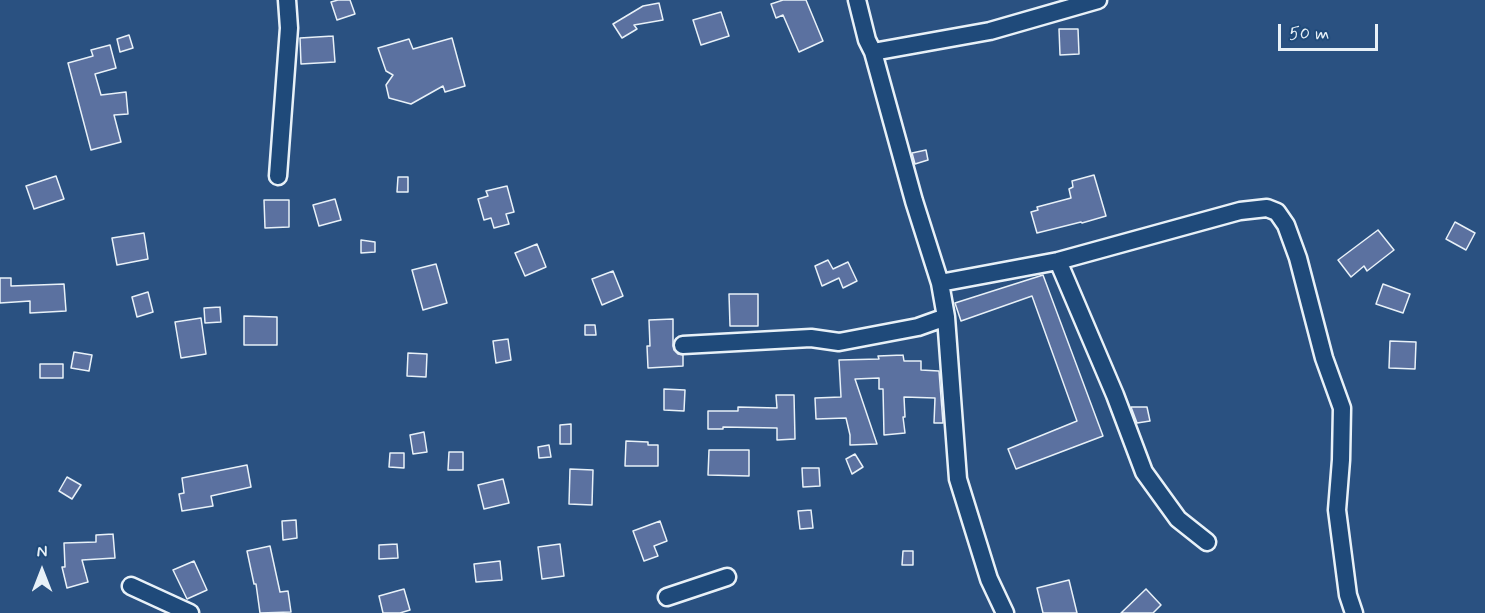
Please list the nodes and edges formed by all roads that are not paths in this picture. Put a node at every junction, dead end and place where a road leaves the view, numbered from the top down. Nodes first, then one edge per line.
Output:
1 (287, 0) edge
2 (857, 0) edge
3 (1089, 1) edge
4 (873, 52) junction
5 (278, 176) dead end
6 (1058, 261) junction
7 (940, 283) junction
8 (946, 316) junction
9 (683, 345) dead end
10 (1207, 542) dead end
11 (728, 577) dead end
12 (131, 586) dead end
13 (667, 597) dead end
14 (190, 613) edge
15 (1005, 613) edge
16 (1354, 613) edge

1 - 5 street
2 - 4 street
3 - 4 street
4 - 7 street
6 - 7 street
6 - 10 street
6 - 16 street
7 - 8 street
8 - 9 street
8 - 15 street
11 - 13 street
12 - 14 street

